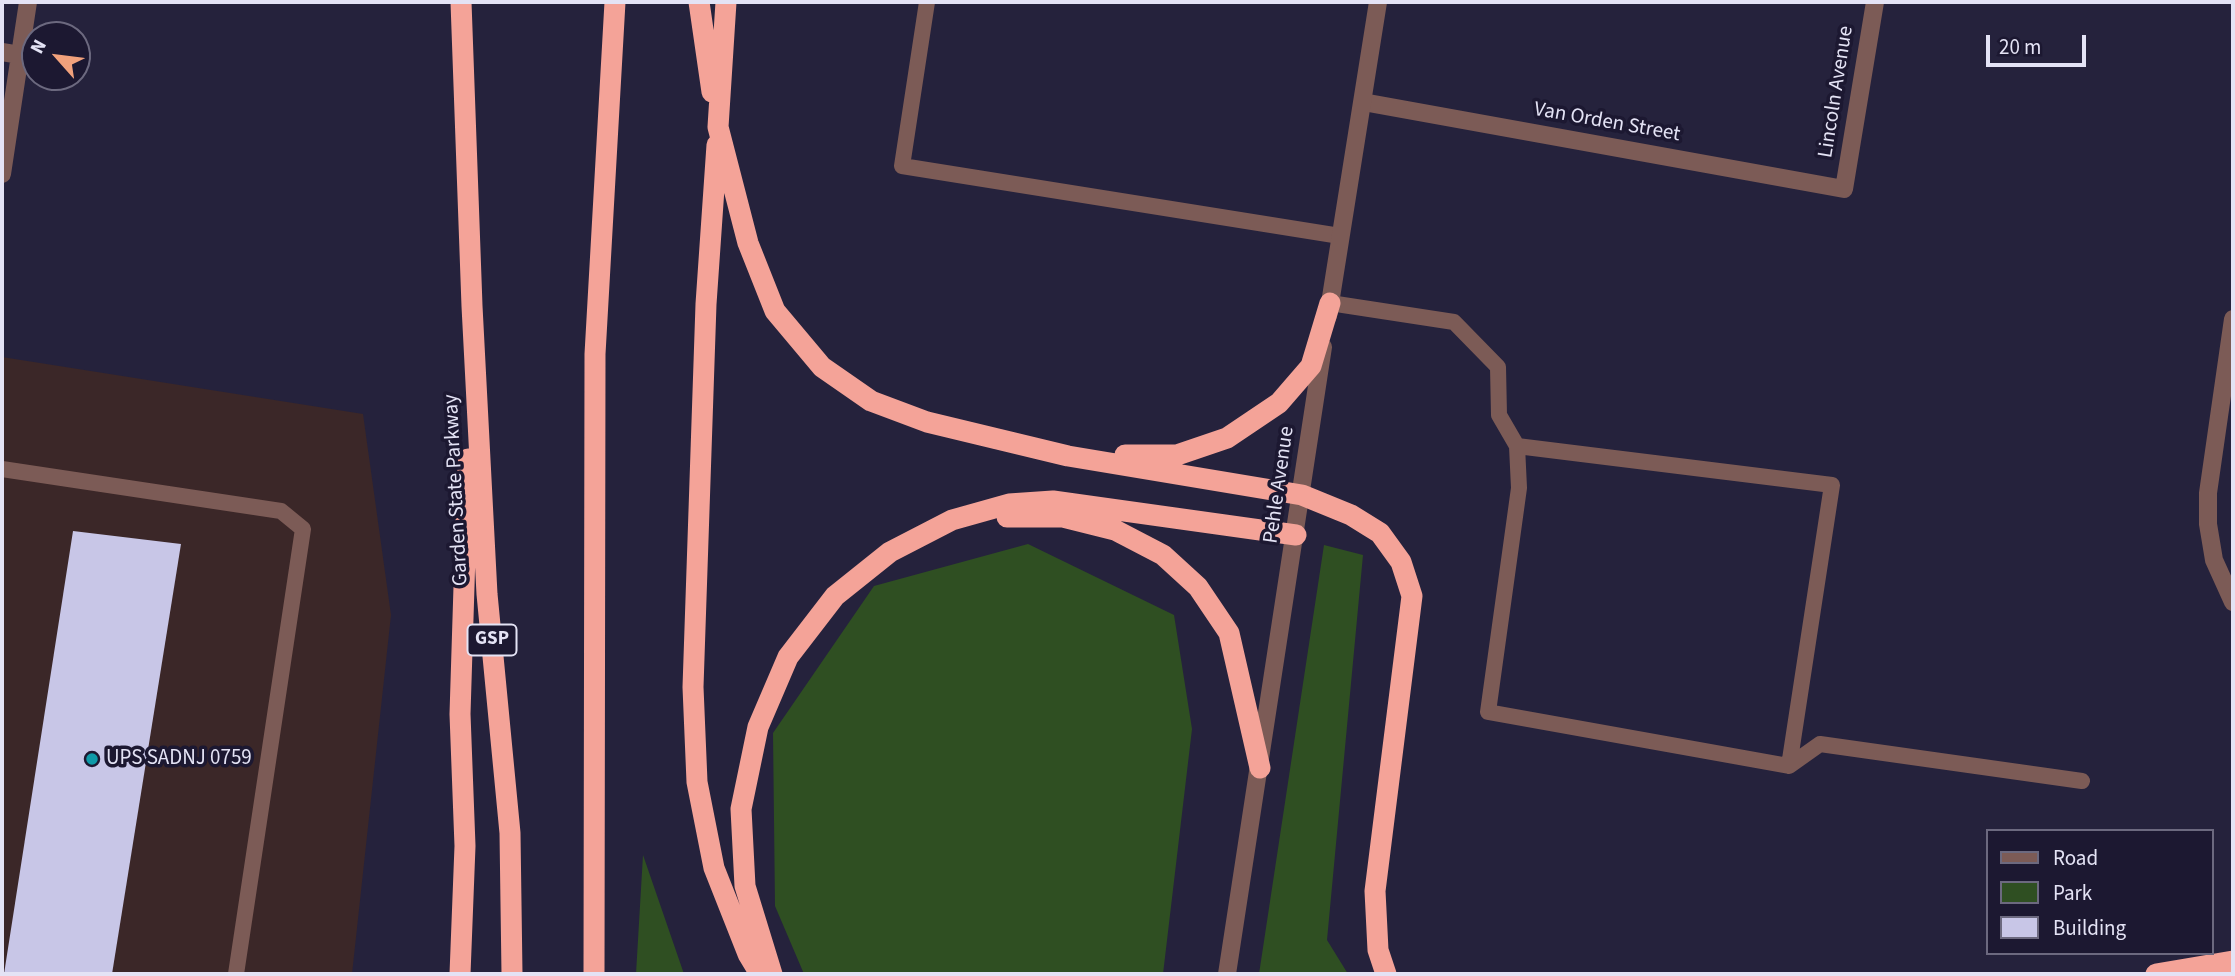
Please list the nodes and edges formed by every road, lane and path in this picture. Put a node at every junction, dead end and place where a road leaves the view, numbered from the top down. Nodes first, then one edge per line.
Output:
1 (28, 2) edge
2 (461, 2) edge
3 (615, 2) edge
4 (699, 2) edge
5 (726, 2) edge
6 (927, 2) edge
7 (1378, 2) edge
8 (1875, 2) edge
9 (2, 52) edge
10 (20, 55) junction
11 (1363, 102) junction
12 (718, 127) junction
13 (2, 174) edge
14 (1844, 189) joint
15 (1340, 236) junction
16 (1330, 303) junction
17 (472, 306) junction
18 (2233, 319) edge
19 (1517, 446) junction
20 (1068, 456) junction
21 (2, 469) edge
22 (1302, 495) junction
23 (952, 520) junction
24 (1296, 535) junction
25 (2233, 602) edge
26 (1789, 766) junction
27 (1260, 768) junction
28 (2082, 781) dead end
29 (2233, 961) edge
30 (236, 974) edge
31 (460, 974) edge
32 (512, 974) edge
33 (594, 974) edge
34 (760, 974) edge
35 (772, 974) edge
36 (1227, 974) edge
37 (1387, 974) edge
38 (2156, 974) edge

1 - 10 street
2 - 17 highway, Garden State Parkway / GSP
3 - 33 highway
4 - 12 highway
5 - 12 highway
6 - 15 lane
7 - 11 street, Pehle Avenue
8 - 14 street, Lincoln Avenue
9 - 10 street
10 - 13 street
11 - 14 street, Van Orden Street
11 - 15 street, Pehle Avenue
12 - 20 highway
12 - 34 highway
15 - 16 street, Pehle Avenue
16 - 19 lane
16 - 20 highway
16 - 22 street, Pehle Avenue
17 - 31 highway
17 - 32 highway, Garden State Parkway / GSP
18 - 25 street
19 - 26 lane
19 - 26 lane
20 - 22 highway
21 - 30 lane
22 - 24 street, Pehle Avenue
22 - 37 highway
23 - 24 highway
23 - 27 highway
23 - 35 highway
24 - 27 street, Pehle Avenue
26 - 28 lane
27 - 36 street, Pehle Avenue
29 - 38 highway

